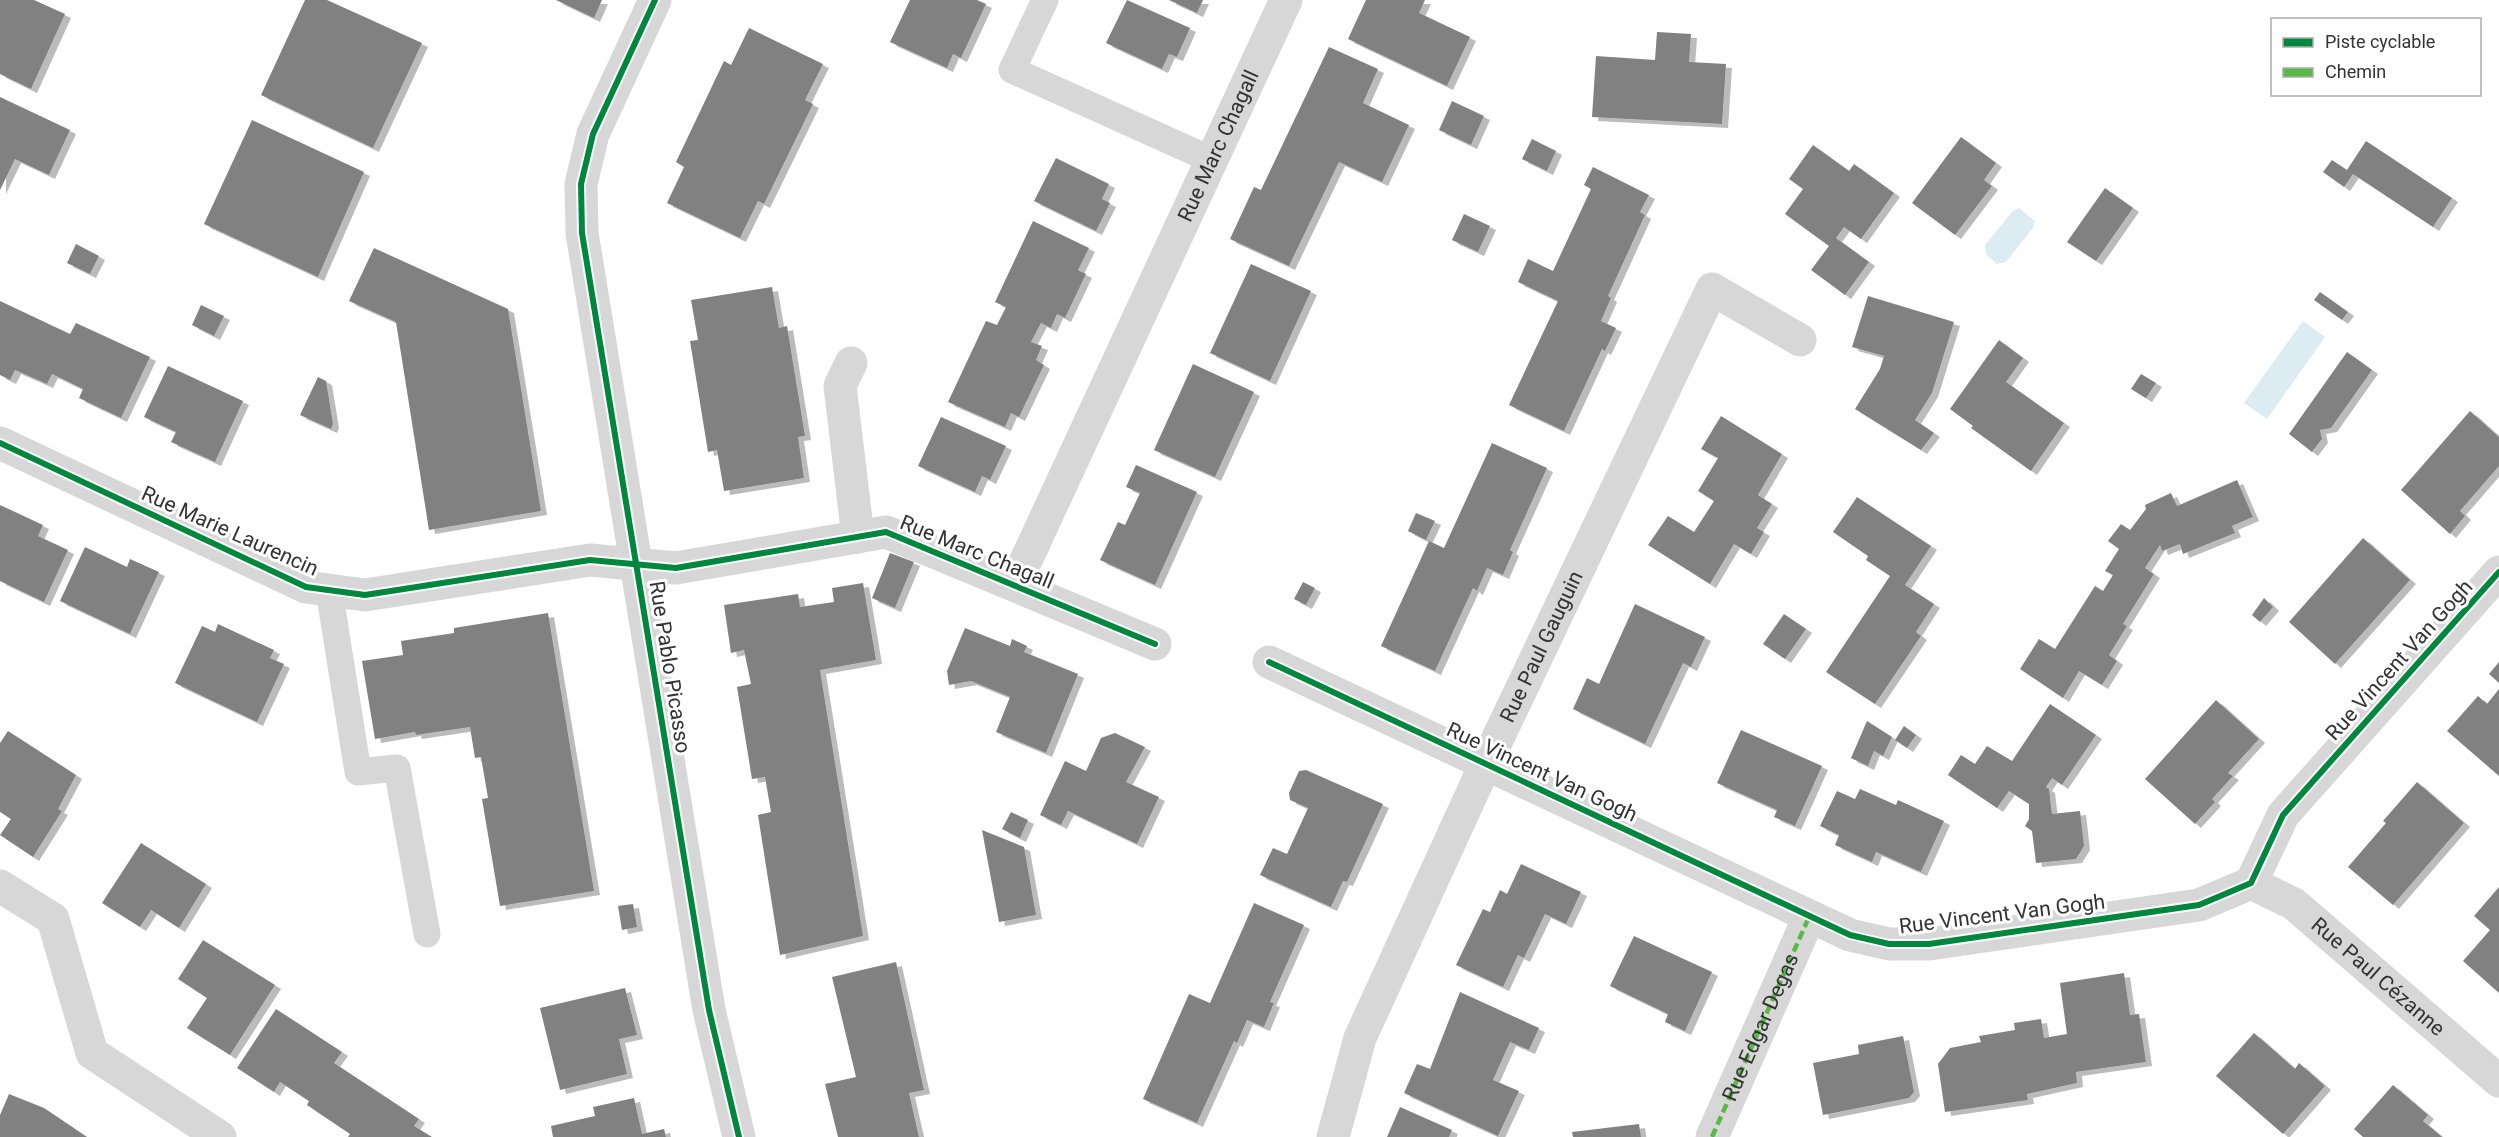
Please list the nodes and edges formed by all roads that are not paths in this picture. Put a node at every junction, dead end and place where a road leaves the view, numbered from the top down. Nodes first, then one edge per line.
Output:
1 (655, 0) edge
2 (1045, 0) edge
3 (1286, 0) edge
4 (1212, 160) junction
5 (1800, 340) dead end
6 (851, 363) dead end
7 (0, 443) edge
8 (858, 537) junction
9 (637, 564) junction
10 (2499, 572) edge
11 (1015, 585) junction
12 (329, 590) junction
13 (1155, 644) dead end
14 (1269, 662) dead end
15 (1486, 763) junction
16 (2251, 883) junction
17 (0, 886) edge
18 (1809, 917) junction
19 (427, 934) dead end
20 (2499, 1081) edge
21 (220, 1137) edge
22 (739, 1137) edge
23 (1333, 1137) edge
24 (1712, 1137) edge

1 - 9 street, Rue Pablo Picasso
2 - 4 lane
3 - 4 street, Rue Marc Chagall
4 - 11 street, Rue Marc Chagall
5 - 15 street, Rue Paul Gauguin
6 - 8 street
7 - 12 street, Rue Marie Laurencin
8 - 9 street, Rue Marc Chagall
8 - 11 street, Rue Marc Chagall
9 - 12 street, Rue Marie Laurencin
9 - 22 street, Rue Pablo Picasso
10 - 16 street, Rue Vincent Van Gogh
11 - 13 street, Rue Marc Chagall
12 - 19 lane
14 - 15 street, Rue Vincent Van Gogh
15 - 18 street, Rue Vincent Van Gogh
15 - 23 street, Rue Paul Gauguin
16 - 18 street, Rue Vincent Van Gogh
16 - 20 street, Rue Paul Cézanne
17 - 21 street
18 - 24 street, Rue Edgar Degas

